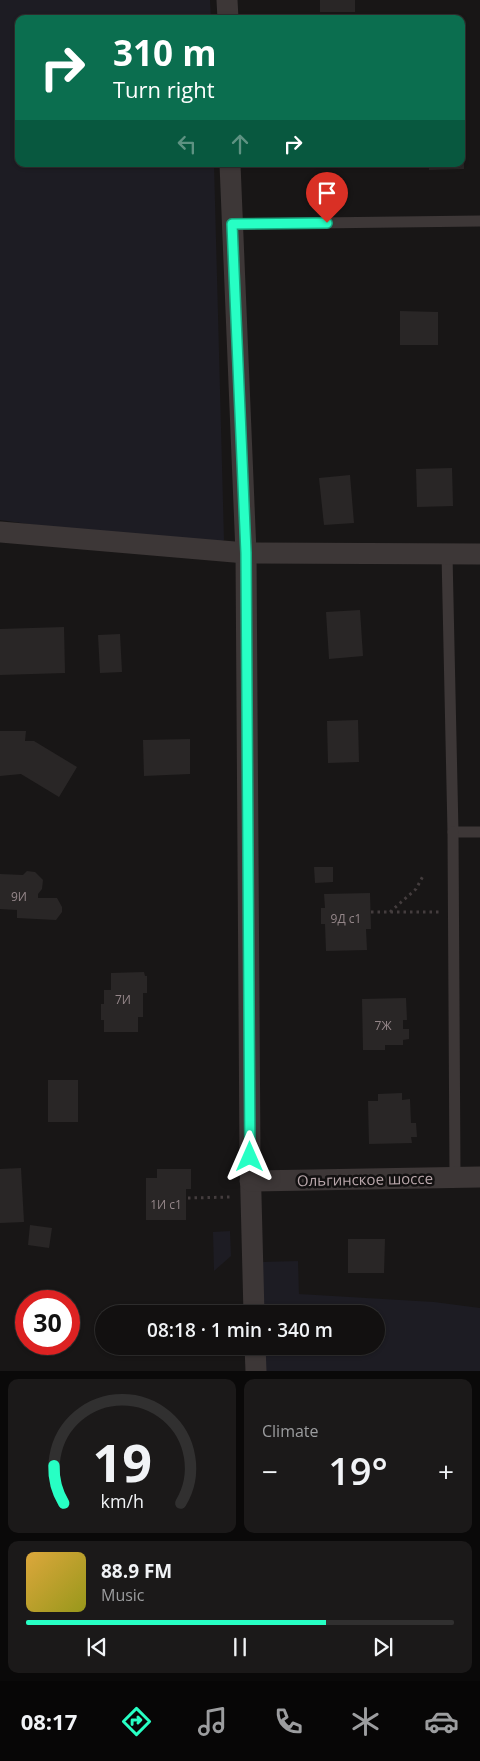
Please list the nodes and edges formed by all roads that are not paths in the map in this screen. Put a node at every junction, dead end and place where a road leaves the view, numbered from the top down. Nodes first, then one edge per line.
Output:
1 (227, 0) edge
2 (228, 15) edge
3 (230, 167) edge
4 (480, 221) edge
5 (232, 224) junction
6 (0, 532) edge
7 (246, 553) junction
8 (447, 554) junction
9 (480, 554) edge
10 (453, 832) junction
11 (480, 832) edge
12 (454, 1175) junction
13 (480, 1176) edge
14 (250, 1181) junction
15 (254, 1305) edge
16 (255, 1355) edge
17 (256, 1371) edge

1 - 2 street
3 - 5 street
4 - 5 lane
5 - 7 street
6 - 7 street
7 - 8 street
7 - 14 street
8 - 9 street
8 - 10 lane
10 - 11 lane
10 - 12 lane
12 - 13 lane
12 - 14 lane
13 - 14 street, Ольгинское шоссе
14 - 15 street
16 - 17 street

